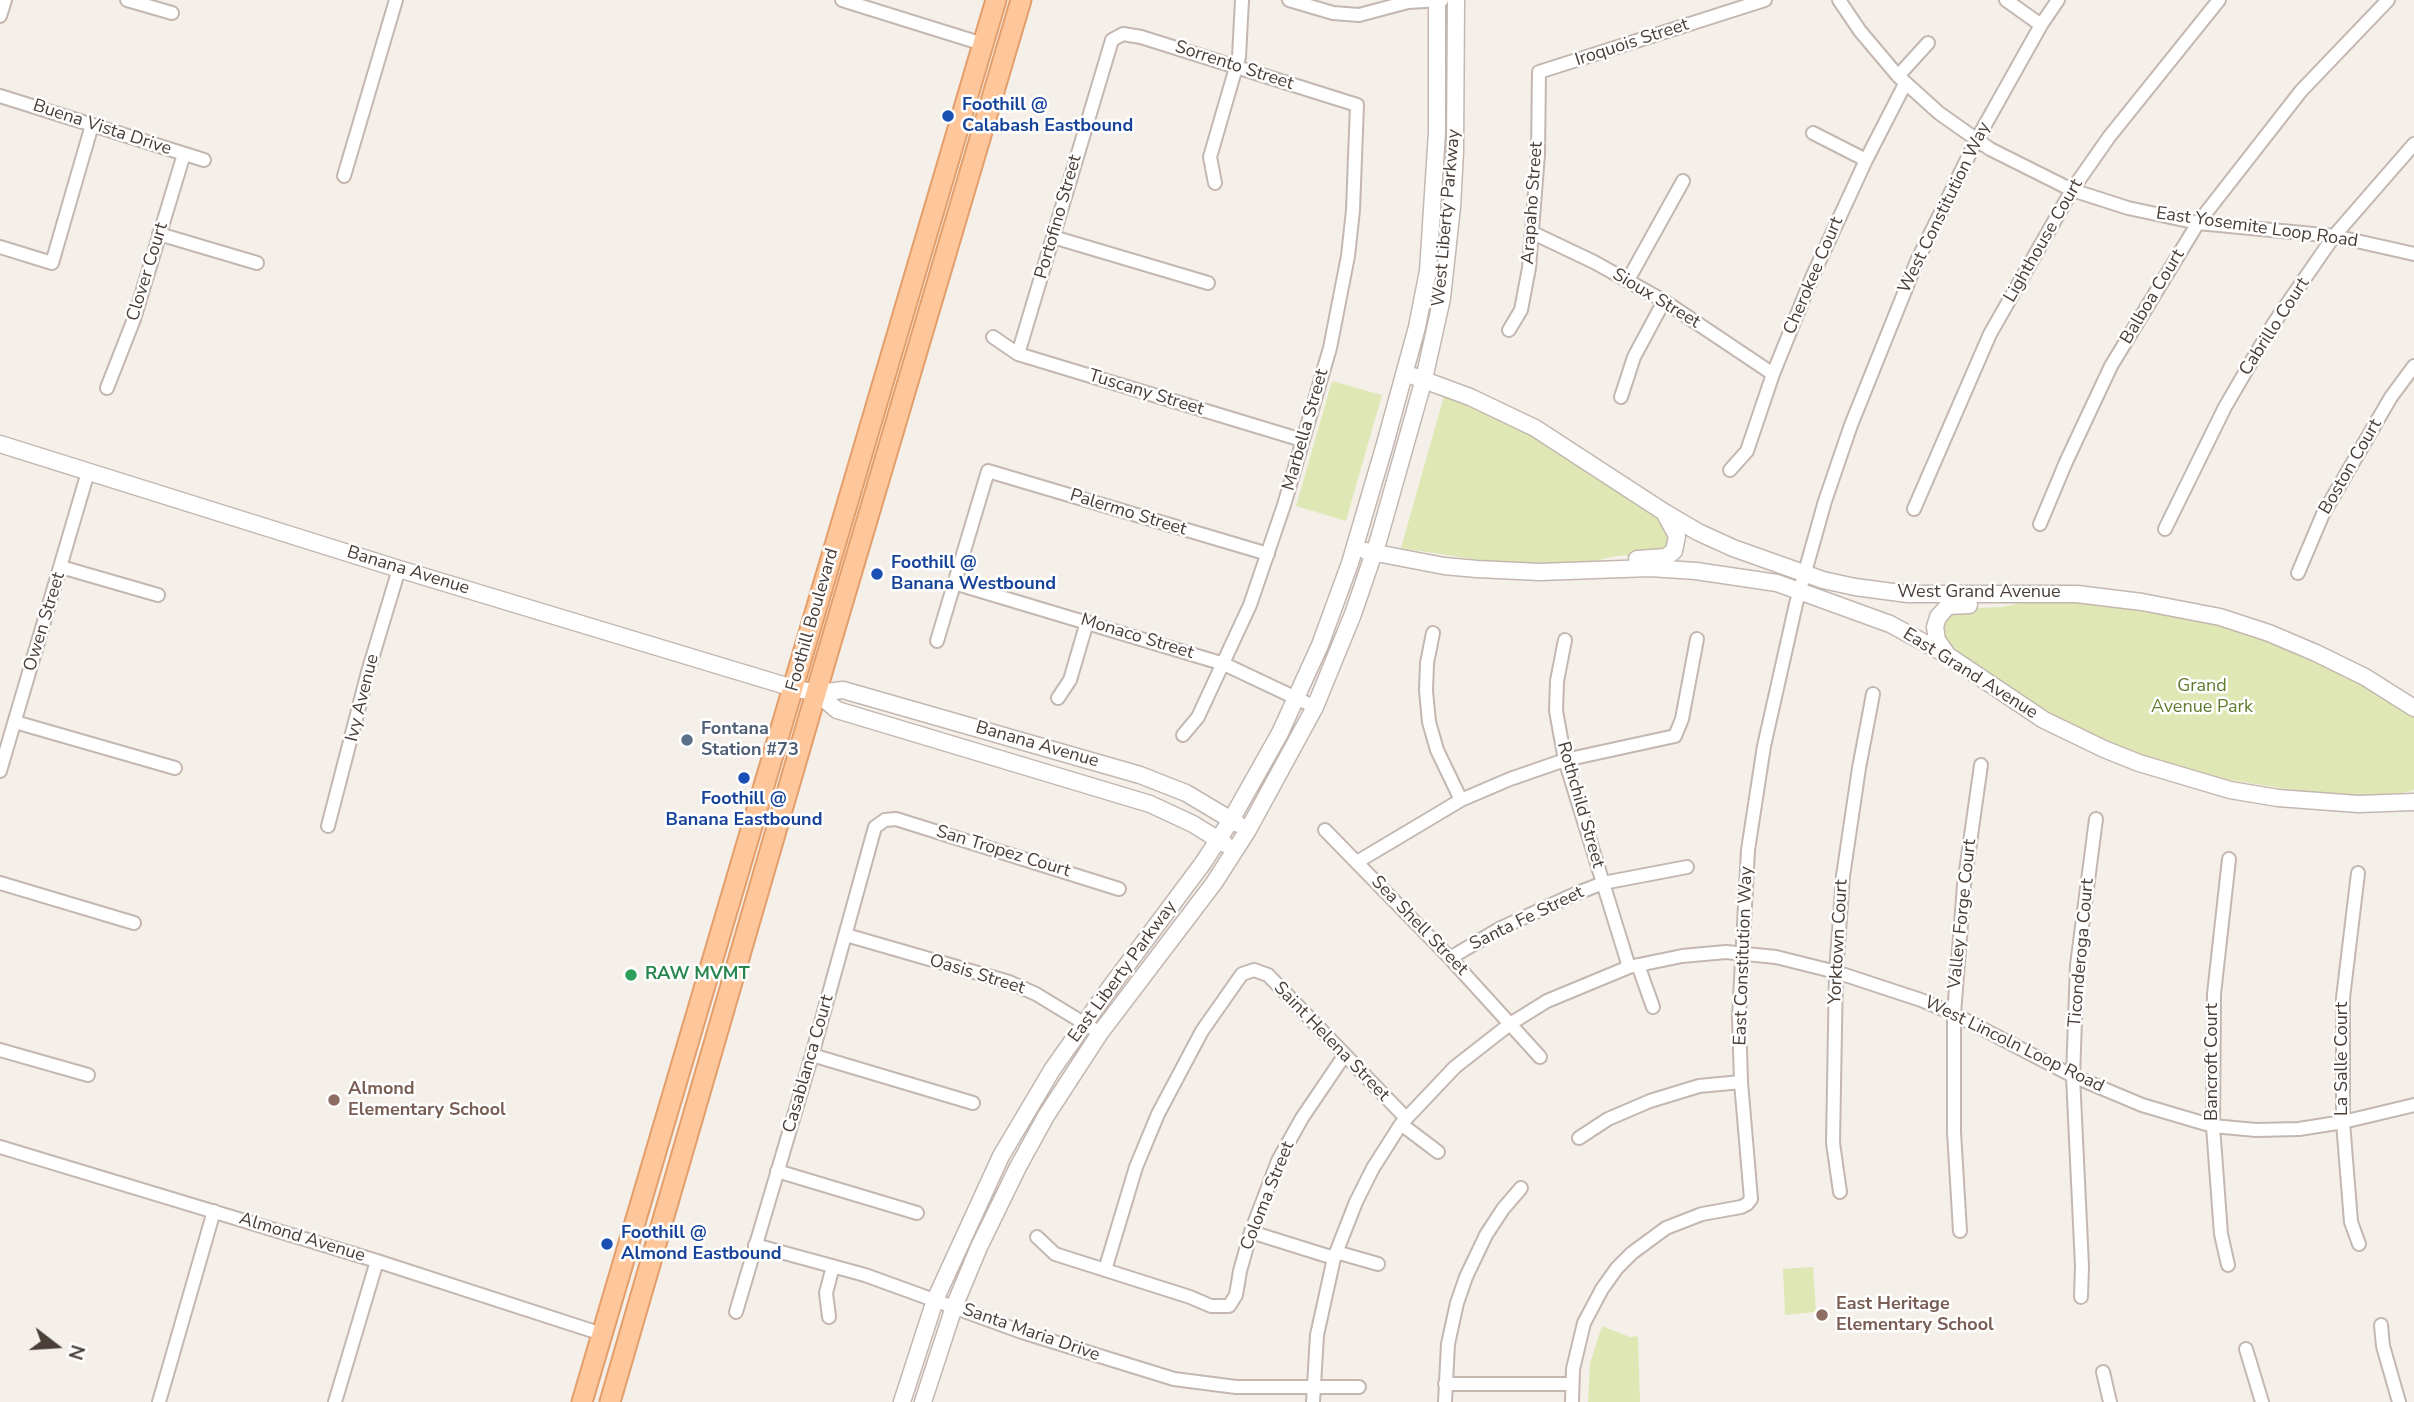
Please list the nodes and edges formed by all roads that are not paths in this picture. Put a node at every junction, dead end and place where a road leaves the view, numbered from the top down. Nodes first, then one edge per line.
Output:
1 (5, 0) edge
2 (127, 0) edge
3 (396, 0) edge
4 (842, 0) edge
5 (996, 0) edge
6 (1021, 0) edge
7 (1242, 0) edge
8 (1289, 0) edge
9 (1439, 0) edge
10 (1456, 0) edge
11 (1765, 0) edge
12 (1839, 0) edge
13 (2006, 0) edge
14 (2057, 0) edge
15 (2219, 0) edge
16 (2388, 0) edge
17 (172, 13) dead end
18 (0, 16) edge
19 (2041, 25) junction
20 (1112, 40) joint
21 (1928, 43) dead end
22 (983, 44) junction
23 (1236, 68) junction
24 (1539, 72) joint
25 (1902, 80) junction
26 (0, 96) edge
27 (1357, 104) joint
28 (92, 125) junction
29 (1813, 133) dead end
30 (1976, 141) junction
31 (2414, 144) edge
32 (184, 154) junction
33 (204, 160) dead end
34 (1866, 160) junction
35 (344, 176) dead end
36 (1684, 181) dead end
37 (1215, 183) dead end
38 (2072, 190) junction
39 (2198, 223) junction
40 (1533, 233) junction
41 (159, 234) junction
42 (2334, 236) junction
43 (1053, 237) junction
44 (0, 247) edge
45 (2414, 254) edge
46 (257, 263) dead end
47 (1628, 280) junction
48 (1208, 283) dead end
49 (1664, 301) junction
50 (1509, 330) dead end
51 (993, 337) dead end
52 (1018, 354) junction
53 (2414, 366) edge
54 (1405, 374) junction
55 (1773, 374) junction
56 (1424, 379) junction
57 (107, 388) dead end
58 (1621, 397) dead end
59 (1851, 425) joint
60 (1302, 440) junction
61 (0, 444) edge
62 (1730, 470) dead end
63 (88, 472) junction
64 (1914, 509) dead end
65 (1664, 512) junction
66 (2040, 524) dead end
67 (2165, 529) dead end
68 (1355, 548) junction
69 (1374, 553) junction
70 (1268, 554) junction
71 (61, 567) junction
72 (1619, 568) junction
73 (399, 569) junction
74 (1805, 573) junction
75 (2298, 573) dead end
76 (954, 583) junction
77 (1800, 591) junction
78 (1997, 594) junction
79 (158, 595) dead end
80 (1087, 622) junction
81 (1433, 633) dead end
82 (1697, 639) dead end
83 (1565, 640) dead end
84 (937, 641) dead end
85 (1947, 655) junction
86 (1224, 664) junction
87 (793, 688) junction
88 (817, 693) junction
89 (1873, 694) dead end
90 (1058, 698) dead end
91 (1297, 698) junction
92 (1315, 707) junction
93 (2414, 708) edge
94 (15, 722) junction
95 (1183, 735) dead end
96 (1565, 760) junction
97 (1981, 765) dead end
98 (175, 768) dead end
99 (0, 771) edge
100 (1461, 800) junction
101 (2414, 802) edge
102 (2096, 819) dead end
103 (885, 820) joint
104 (1231, 820) junction
105 (328, 826) dead end
106 (1248, 830) junction
107 (1325, 830) dead end
108 (1219, 839) junction
109 (1235, 850) junction
110 (2229, 859) dead end
111 (1357, 862) junction
112 (1687, 867) dead end
113 (2358, 873) dead end
114 (0, 883) edge
115 (1603, 883) junction
116 (1119, 889) dead end
117 (134, 923) dead end
118 (846, 936) junction
119 (1742, 953) junction
120 (1450, 958) junction
121 (1633, 966) junction
122 (1836, 972) junction
123 (1653, 1007) dead end
124 (1954, 1014) junction
125 (1085, 1023) junction
126 (1510, 1024) junction
127 (1100, 1033) junction
128 (0, 1050) edge
129 (812, 1055) junction
130 (1344, 1056) junction
131 (1540, 1057) dead end
132 (88, 1075) dead end
133 (2073, 1076) junction
134 (1741, 1082) junction
135 (973, 1103) dead end
136 (2414, 1105) edge
137 (1404, 1121) junction
138 (2343, 1122) junction
139 (2213, 1126) junction
140 (1579, 1138) dead end
141 (0, 1147) edge
142 (1438, 1152) dead end
143 (777, 1171) junction
144 (1521, 1188) dead end
145 (1840, 1192) dead end
146 (214, 1211) junction
147 (917, 1213) dead end
148 (1960, 1231) dead end
149 (1251, 1232) junction
150 (1037, 1237) dead end
151 (2359, 1244) dead end
152 (755, 1245) junction
153 (1335, 1255) junction
154 (377, 1261) junction
155 (1378, 1264) dead end
156 (2228, 1265) dead end
157 (833, 1266) junction
158 (1105, 1270) junction
159 (2081, 1297) dead end
160 (935, 1300) junction
161 (954, 1307) junction
162 (736, 1312) dead end
163 (829, 1317) dead end
164 (2381, 1325) dead end
165 (602, 1334) junction
166 (2246, 1349) dead end
167 (2103, 1372) dead end
168 (1445, 1384) junction
169 (1571, 1384) junction
170 (1359, 1387) dead end
171 (1312, 1388) junction
172 (159, 1402) edge
173 (335, 1402) edge
174 (582, 1402) edge
175 (610, 1402) edge
176 (902, 1402) edge
177 (923, 1402) edge
178 (1313, 1402) edge
179 (1445, 1402) edge
180 (1572, 1402) edge
181 (2110, 1402) edge
182 (2262, 1402) edge
183 (2399, 1402) edge

1 - 18 street
2 - 17 street
3 - 35 street
4 - 22 street
5 - 22 main road, Foothill Boulevard
6 - 88 main road, Foothill Boulevard
7 - 23 street
8 - 9 street
9 - 54 street, West Liberty Parkway
10 - 56 street, West Liberty Parkway
11 - 24 street, Iroquois Street
12 - 25 street, East Yosemite Loop Road
13 - 19 street
14 - 19 street, West Constitution Way
15 - 38 street, Lighthouse Court
16 - 39 street, Balboa Court
19 - 30 street, West Constitution Way
20 - 23 street, Sorrento Street
20 - 43 street, Portofino Street
21 - 25 street, Cherokee Court
22 - 87 main road, Foothill Boulevard
23 - 27 street, Sorrento Street
23 - 37 street
24 - 40 street, Arapaho Street
25 - 30 street, East Yosemite Loop Road
25 - 34 street, Cherokee Court
26 - 28 street, Buena Vista Drive
27 - 60 street, Marbella Street
28 - 32 street, Buena Vista Drive
28 - 44 street
29 - 34 street
30 - 38 street, East Yosemite Loop Road
30 - 59 street, West Constitution Way
31 - 42 street, Cabrillo Court
32 - 33 street, Buena Vista Drive
32 - 41 street, Clover Court
34 - 55 street, Cherokee Court
36 - 47 street
38 - 39 street, East Yosemite Loop Road
38 - 64 street, Lighthouse Court
39 - 42 street, East Yosemite Loop Road
39 - 66 street, Balboa Court
40 - 47 street, Sioux Street
40 - 50 street, Arapaho Street
41 - 46 street
41 - 57 street, Clover Court
42 - 45 street, East Yosemite Loop Road
42 - 67 street, Cabrillo Court
43 - 48 street
43 - 52 street, Portofino Street
47 - 49 street, Sioux Street
49 - 55 street, Sioux Street
49 - 58 street
51 - 52 street, Tuscany Street
52 - 60 street, Tuscany Street
53 - 75 street, Boston Court
54 - 56 street, West Grand Avenue
54 - 68 street, West Liberty Parkway
55 - 62 street, Cherokee Court
56 - 65 street, West Grand Avenue
56 - 69 street, West Liberty Parkway
59 - 74 street, East Constitution Way
60 - 70 street, Marbella Street
61 - 63 street, Banana Avenue
63 - 71 street, Owen Street
63 - 73 street, Banana Avenue
65 - 72 street
65 - 74 street, West Grand Avenue
68 - 69 street, East Grand Avenue
68 - 91 street, East Liberty Parkway
69 - 72 street, East Grand Avenue
69 - 92 street, East Liberty Parkway
70 - 76 street, Palermo Street
70 - 86 street, Marbella Street
71 - 79 street
71 - 94 street, Owen Street
72 - 77 street, East Grand Avenue
73 - 87 street, Banana Avenue
73 - 105 street, Ivy Avenue
74 - 77 street, East Constitution Way
74 - 78 street, West Grand Avenue
76 - 80 street, Monaco Street
76 - 84 street
77 - 85 street, East Grand Avenue
77 - 119 street, East Constitution Way
78 - 85 street
78 - 93 street, West Grand Avenue
80 - 86 street, Monaco Street
80 - 90 street
81 - 100 street
82 - 96 street
83 - 96 street, Rothchild Street
85 - 101 street, East Grand Avenue
86 - 91 street, Monaco Street
86 - 95 street, Marbella Street
87 - 88 street, Banana Avenue
87 - 165 main road, Foothill Boulevard
88 - 104 street, Banana Avenue
88 - 108 street, Banana Avenue
88 - 175 main road, Foothill Boulevard
89 - 122 street, Yorktown Court
91 - 92 street, Monaco Street
91 - 104 street, East Liberty Parkway
92 - 106 street, East Liberty Parkway
94 - 98 street
94 - 99 street, Owen Street
96 - 100 street
96 - 115 street, Rothchild Street
97 - 124 street, Valley Forge Court
100 - 111 street
102 - 133 street, Ticonderoga Court
103 - 116 street, San Tropez Court
103 - 118 street, Casablanca Court
104 - 106 street, Banana Avenue
104 - 108 street, East Liberty Parkway
106 - 109 street, East Liberty Parkway
107 - 111 street, Sea Shell Street
108 - 109 street, Banana Avenue
108 - 125 street, East Liberty Parkway
109 - 127 street, East Liberty Parkway
110 - 139 street, Bancroft Court
111 - 120 street, Sea Shell Street
112 - 115 street, Santa Fe Street
113 - 138 street, La Salle Court
114 - 117 street
115 - 120 street, Santa Fe Street
115 - 121 street, Rothchild Street
118 - 125 street, Oasis Street
118 - 129 street, Casablanca Court
119 - 121 street, West Lincoln Loop Road
119 - 122 street, West Lincoln Loop Road
119 - 134 street, East Constitution Way
120 - 126 street, Sea Shell Street
121 - 123 street, Rothchild Street
121 - 126 street, West Lincoln Loop Road
122 - 124 street, West Lincoln Loop Road
122 - 145 street, Yorktown Court
124 - 133 street, West Lincoln Loop Road
124 - 148 street, Valley Forge Court
125 - 127 street, Oasis Street
125 - 160 street, East Liberty Parkway
126 - 131 street, Sea Shell Street
126 - 137 street, West Lincoln Loop Road
127 - 161 street, East Liberty Parkway
128 - 132 street
129 - 135 street
129 - 143 street, Casablanca Court
130 - 137 street, Saint Helena Street
130 - 149 street, Coloma Street
130 - 158 street, Saint Helena Street
133 - 139 street, West Lincoln Loop Road
133 - 159 street, Ticonderoga Court
134 - 140 street
134 - 169 street, East Constitution Way
136 - 138 street, West Lincoln Loop Road
137 - 142 street, Saint Helena Street
137 - 153 street, West Lincoln Loop Road
138 - 139 street, West Lincoln Loop Road
138 - 151 street, La Salle Court
139 - 156 street, Bancroft Court
141 - 146 street, Almond Avenue
143 - 147 street
143 - 152 street, Casablanca Court
144 - 168 street
146 - 154 street, Almond Avenue
146 - 172 street
149 - 153 street
149 - 158 street, Coloma Street
150 - 158 street
152 - 157 street, Santa Maria Drive
152 - 162 street, Casablanca Court
153 - 155 street
153 - 171 street, West Lincoln Loop Road
154 - 165 street, Almond Avenue
154 - 173 street
157 - 160 street, Santa Maria Drive
157 - 163 street
160 - 161 street, Santa Maria Drive
160 - 176 street, East Liberty Parkway
161 - 171 street, Santa Maria Drive
161 - 177 street, East Liberty Parkway
164 - 183 street
165 - 174 main road, Foothill Boulevard
166 - 182 street
167 - 181 street
168 - 169 street
168 - 179 street
169 - 180 street, East Constitution Way
170 - 171 street, Santa Maria Drive
171 - 178 street, West Lincoln Loop Road

